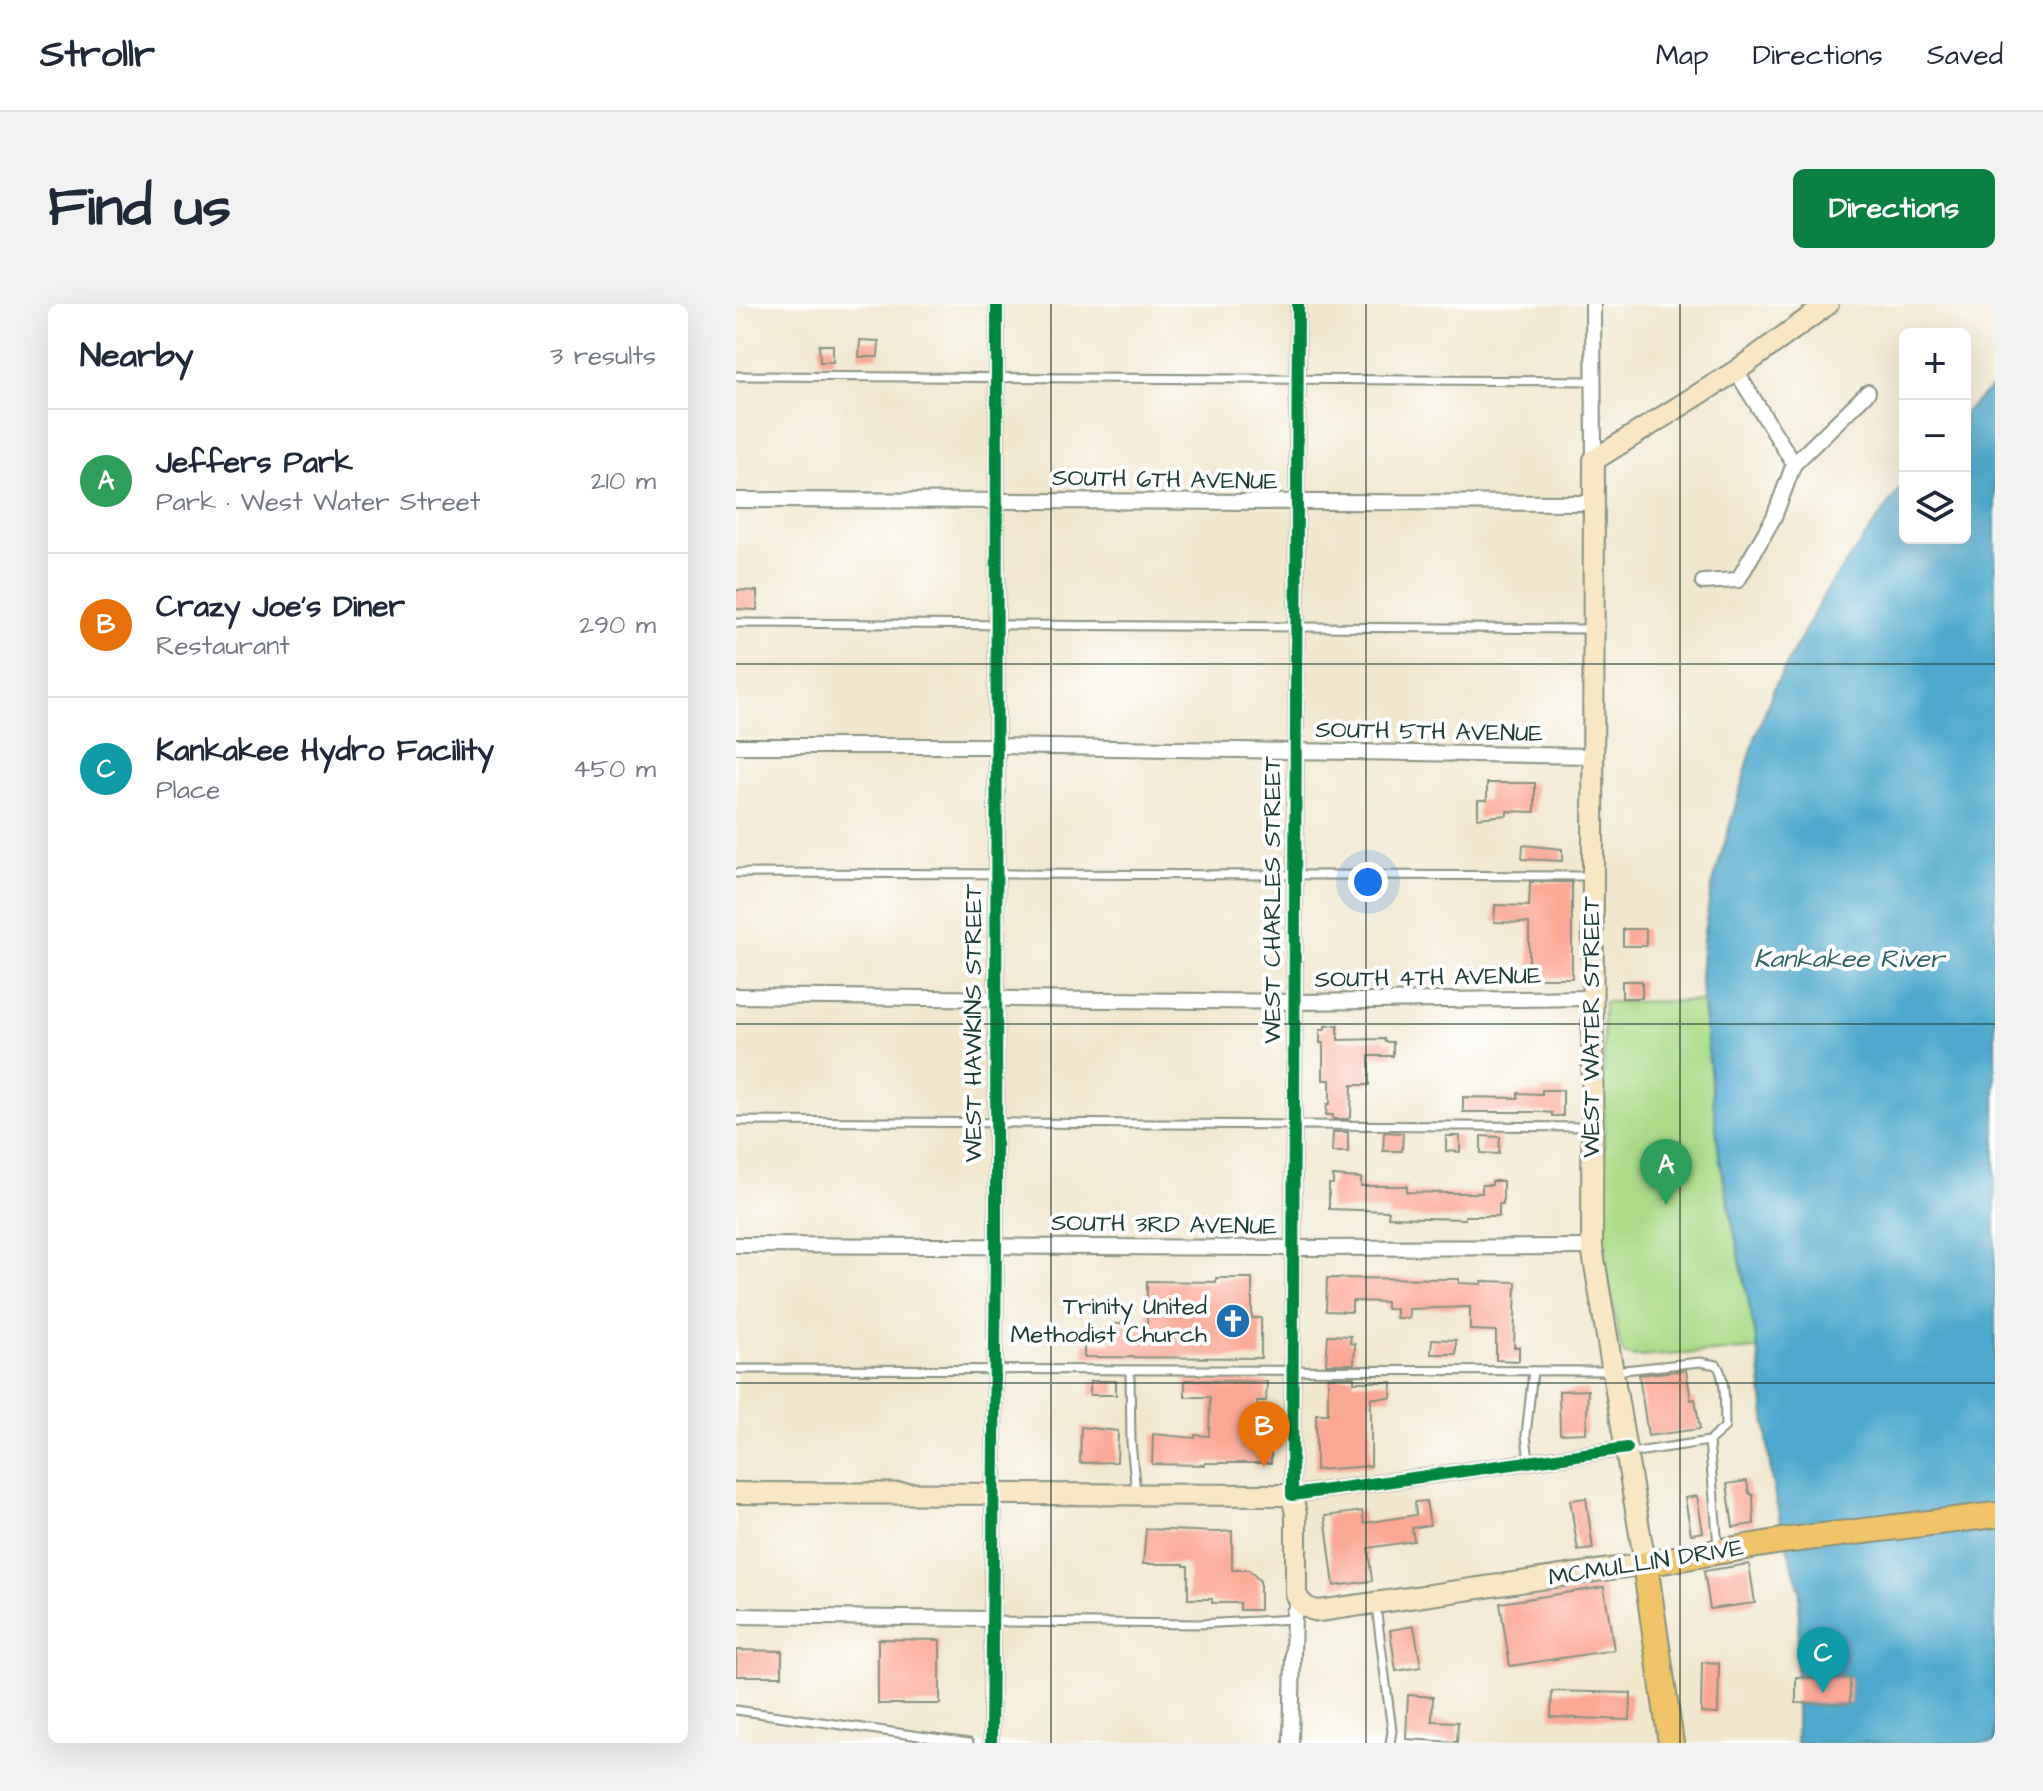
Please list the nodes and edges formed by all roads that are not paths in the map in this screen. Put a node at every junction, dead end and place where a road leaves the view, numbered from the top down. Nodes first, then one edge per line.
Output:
1 (997, 304) edge
2 (1298, 304) edge
3 (1593, 304) edge
4 (1828, 304) edge
5 (1736, 371) junction
6 (736, 376) edge
7 (998, 378) junction
8 (1298, 380) junction
9 (1594, 381) junction
10 (1868, 392) dead end
11 (1594, 460) junction
12 (1794, 464) junction
13 (736, 500) edge
14 (998, 500) junction
15 (1594, 503) junction
16 (1297, 504) junction
17 (1703, 582) dead end
18 (736, 623) edge
19 (997, 625) junction
20 (1297, 627) junction
21 (1593, 629) junction
22 (736, 746) edge
23 (997, 746) junction
24 (1296, 753) junction
25 (1593, 756) junction
26 (736, 873) edge
27 (997, 874) junction
28 (1295, 875) junction
29 (1592, 876) junction
30 (736, 996) edge
31 (1592, 998) junction
32 (997, 999) junction
33 (1295, 1002) junction
34 (736, 1121) edge
35 (996, 1123) junction
36 (1294, 1125) junction
37 (1592, 1127) junction
38 (736, 1245) edge
39 (996, 1245) junction
40 (1592, 1247) junction
41 (1293, 1248) junction
42 (736, 1369) edge
43 (995, 1371) junction
44 (1130, 1371) junction
45 (1533, 1371) junction
46 (1614, 1371) junction
47 (1293, 1372) junction
48 (1709, 1441) junction
49 (1627, 1450) junction
50 (1529, 1462) junction
51 (736, 1493) edge
52 (994, 1494) junction
53 (1136, 1495) junction
54 (1292, 1495) junction
55 (1995, 1515) edge
56 (1719, 1552) junction
57 (1645, 1564) junction
58 (1375, 1603) junction
59 (1297, 1611) junction
60 (736, 1616) edge
61 (992, 1619) junction
62 (736, 1710) edge
63 (969, 1743) edge
64 (991, 1743) edge
65 (1291, 1743) edge
66 (1390, 1743) edge
67 (1671, 1743) edge

1 - 7 street, WEST HAWKINS STREET
2 - 8 street, WEST CHARLES STREET
3 - 9 street, WEST WATER STREET
4 - 5 main road
5 - 11 main road
5 - 12 street
6 - 7 lane
7 - 8 lane
7 - 14 street, WEST HAWKINS STREET
8 - 9 lane
8 - 16 street, WEST CHARLES STREET
9 - 11 street, WEST WATER STREET
10 - 12 street
11 - 15 main road, WEST WATER STREET
12 - 17 street
13 - 14 street, SOUTH 6TH AVENUE
14 - 16 street, SOUTH 6TH AVENUE
14 - 19 street, WEST HAWKINS STREET
15 - 16 street, SOUTH 6TH AVENUE
15 - 21 main road, WEST WATER STREET
16 - 20 street, WEST CHARLES STREET
18 - 19 lane
19 - 20 lane
19 - 23 street, WEST HAWKINS STREET
20 - 21 lane
20 - 24 street, WEST CHARLES STREET
21 - 25 main road, WEST WATER STREET
22 - 23 street, SOUTH 5TH AVENUE
23 - 24 street, SOUTH 5TH AVENUE
23 - 27 street, WEST HAWKINS STREET
24 - 25 street, SOUTH 5TH AVENUE
24 - 28 street, WEST CHARLES STREET
25 - 29 main road, WEST WATER STREET
26 - 27 lane
27 - 28 lane
27 - 32 street, WEST HAWKINS STREET
28 - 29 lane
28 - 33 street, WEST CHARLES STREET
29 - 31 main road, WEST WATER STREET
30 - 32 street, SOUTH 4TH AVENUE
31 - 33 street, SOUTH 4TH AVENUE
31 - 37 main road, WEST WATER STREET
32 - 33 street, SOUTH 4TH AVENUE
32 - 35 street, WEST HAWKINS STREET
33 - 36 street, WEST CHARLES STREET
34 - 35 lane
35 - 36 lane
35 - 39 street, WEST HAWKINS STREET
36 - 37 lane
36 - 41 street, WEST CHARLES STREET
37 - 40 main road, WEST WATER STREET
38 - 39 street, SOUTH 3RD AVENUE
39 - 41 street, SOUTH 3RD AVENUE
39 - 43 street, WEST HAWKINS STREET
40 - 41 street, SOUTH 3RD AVENUE
40 - 46 main road, WEST WATER STREET
41 - 47 street, WEST CHARLES STREET
42 - 43 lane
43 - 44 lane
43 - 52 street, WEST HAWKINS STREET
44 - 47 lane
44 - 53 lane
45 - 46 lane
45 - 47 lane
45 - 50 lane
46 - 48 lane
46 - 49 main road, WEST WATER STREET
47 - 54 street, WEST CHARLES STREET
48 - 49 lane
48 - 56 lane
49 - 50 street
49 - 57 main road, WEST WATER STREET
50 - 54 street
51 - 52 main road
52 - 53 main road
52 - 61 street, WEST HAWKINS STREET
53 - 54 main road
54 - 59 main road, WEST CHARLES STREET
55 - 56 main road, MCMULLIN DRIVE
56 - 57 main road, MCMULLIN DRIVE
57 - 58 main road, MCMULLIN DRIVE
57 - 67 main road, WEST WATER STREET
58 - 59 main road, MCMULLIN DRIVE
58 - 66 lane
59 - 61 lane
59 - 65 street, WEST CHARLES STREET
60 - 61 street
61 - 64 street, WEST HAWKINS STREET
62 - 63 lane

